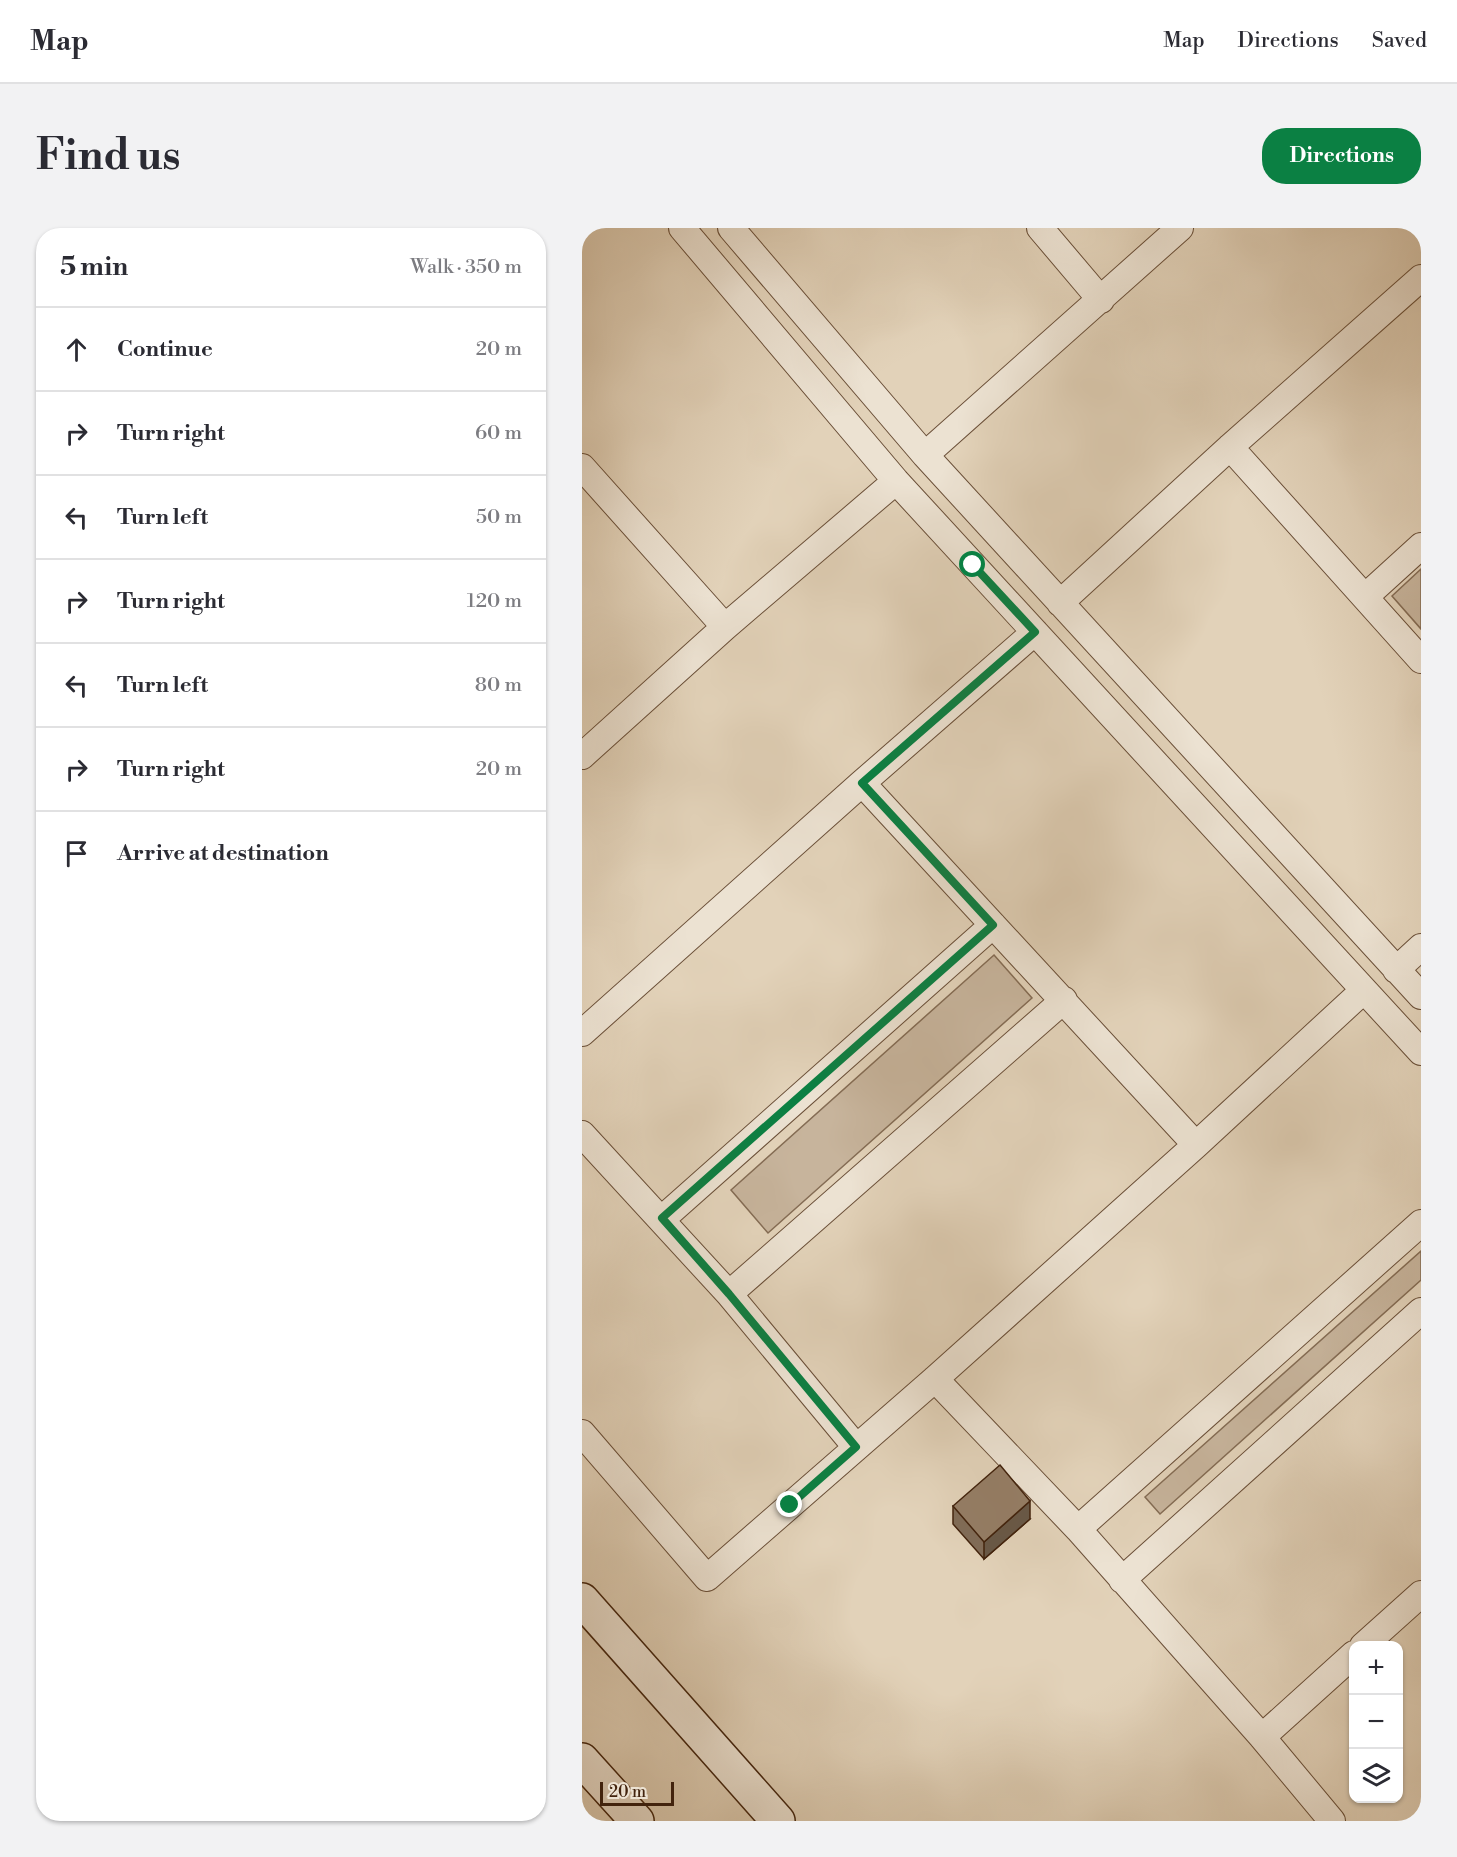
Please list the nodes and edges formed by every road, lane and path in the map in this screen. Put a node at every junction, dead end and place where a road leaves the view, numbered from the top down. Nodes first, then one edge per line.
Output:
1 (682, 228) edge
2 (731, 228) edge
3 (1040, 228) edge
4 (1180, 228) edge
5 (1421, 278) edge
6 (1101, 300) junction
7 (1230, 447) junction
8 (925, 454) junction
9 (896, 481) junction
10 (587, 483) edge
11 (1421, 546) edge
12 (1365, 597) junction
13 (1060, 603) junction
14 (725, 627) junction
15 (1035, 632) junction
16 (1421, 660) edge
17 (582, 756) edge
18 (862, 783) junction
19 (993, 925) junction
20 (1421, 947) edge
21 (1396, 970) junction
22 (1364, 990) junction
23 (1421, 996) edge
24 (1064, 1000) junction
25 (582, 1034) edge
26 (1421, 1052) edge
27 (582, 1134) edge
28 (1196, 1145) junction
29 (662, 1218) junction
30 (1421, 1223) edge
31 (729, 1294) junction
32 (1421, 1311) edge
33 (935, 1379) junction
34 (582, 1433) edge
35 (856, 1447) junction
36 (1078, 1529) junction
37 (1122, 1580) junction
38 (1421, 1594) edge
39 (582, 1600) edge
40 (1369, 1641) edge
41 (1349, 1658) edge
42 (1262, 1737) junction
43 (582, 1760) edge
44 (637, 1821) edge
45 (778, 1821) edge
46 (1332, 1821) edge

1 - 9 street
2 - 8 street
3 - 6 street
4 - 6 street
5 - 7 street
6 - 8 street
7 - 12 street
7 - 13 street
8 - 13 street
9 - 14 street
9 - 15 street
10 - 14 street
11 - 12 street
12 - 16 street
13 - 21 street
14 - 17 street
15 - 18 street
15 - 22 street
18 - 19 street
18 - 25 street
19 - 24 street
19 - 29 street
20 - 21 street
21 - 23 street
22 - 26 street
22 - 28 street
24 - 28 street
24 - 31 street
27 - 29 street
28 - 33 street
29 - 31 street
30 - 36 street
31 - 35 street
32 - 37 street
33 - 35 street
33 - 36 street
34 - 35 street
36 - 37 street
37 - 42 street
38 - 40 street
39 - 45 main road
41 - 42 street
42 - 46 street
43 - 44 main road

